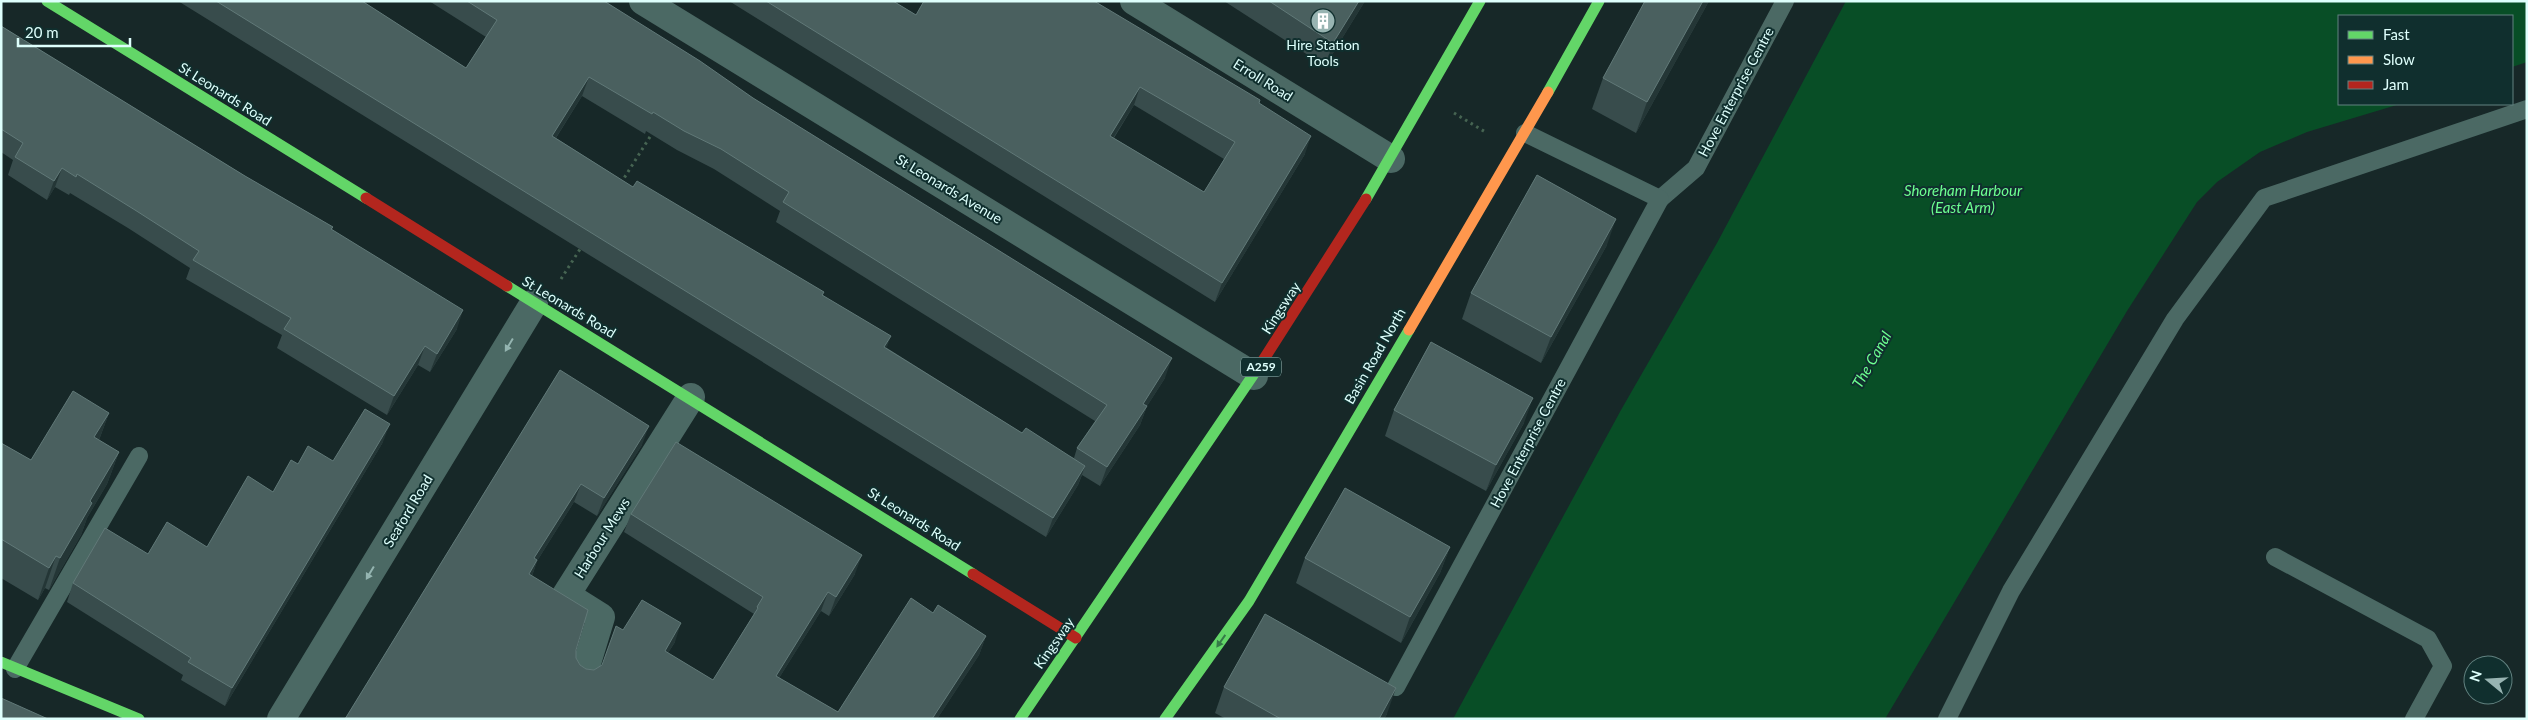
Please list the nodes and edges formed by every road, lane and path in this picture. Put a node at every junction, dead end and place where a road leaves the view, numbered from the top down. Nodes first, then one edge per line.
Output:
1 (47, 1) edge
2 (644, 1) edge
3 (1134, 1) edge
4 (1480, 1) edge
5 (1599, 1) edge
6 (1785, 1) edge
7 (1427, 98) junction
8 (2527, 109) edge
9 (657, 125) edge
10 (1525, 133) junction
11 (1494, 136) dead end
12 (1391, 159) junction
13 (621, 184) edge
14 (1660, 200) junction
15 (584, 242) edge
16 (538, 306) junction
17 (1254, 376) junction
18 (691, 397) junction
19 (139, 456) dead end
20 (2275, 557) dead end
21 (1076, 638) junction
22 (8, 665) edge
23 (584, 673) edge
24 (1396, 687) edge
25 (139, 719) edge
26 (281, 719) edge
27 (1020, 719) edge
28 (1165, 719) edge
29 (1947, 719) edge
30 (2414, 719) edge

1 - 16 street, St Leonards Road
2 - 17 street, St Leonards Avenue
3 - 12 street, Erroll Road
4 - 7 street, Kingsway / A259
5 - 10 street, Basin Road North
6 - 14 lane, Hove Enterprise Centre
7 - 11 path
7 - 12 street, Kingsway / A259
8 - 29 lane
9 - 13 path
10 - 14 lane
10 -> 28 street, Basin Road North
12 - 17 street, Kingsway / A259
14 - 24 lane, Hove Enterprise Centre
15 - 16 path
16 - 18 street, St Leonards Road
16 -> 26 street, Seaford Road
17 - 21 street, Kingsway / A259
18 - 21 street, St Leonards Road
18 - 23 street, Harbour Mews
19 - 22 lane
20 - 30 lane
21 - 27 street, Kingsway / A259
22 - 25 street

